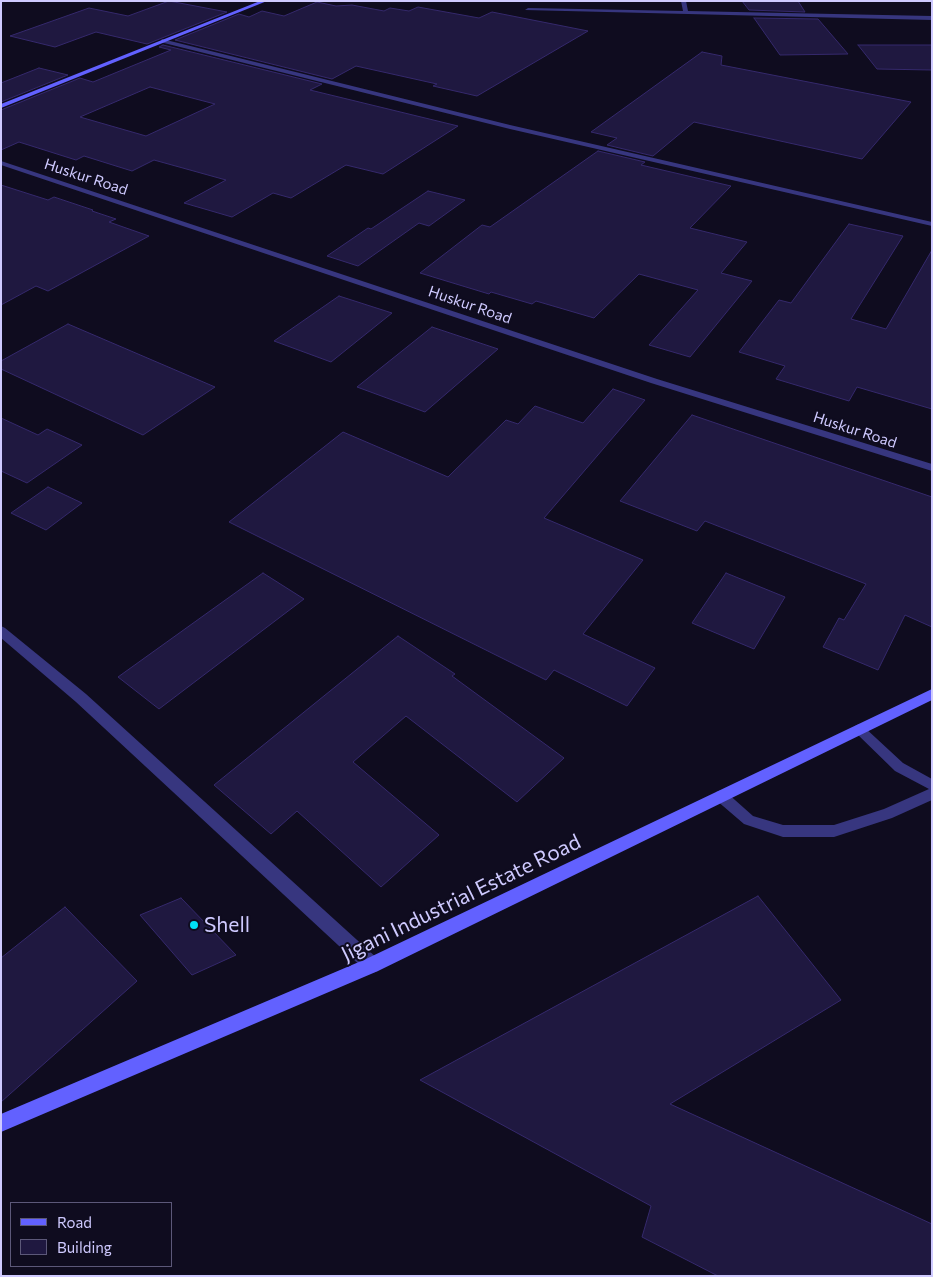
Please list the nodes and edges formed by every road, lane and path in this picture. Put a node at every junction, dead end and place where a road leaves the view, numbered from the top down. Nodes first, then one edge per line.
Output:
1 (265, 1) edge
2 (683, 1) edge
3 (528, 10) dead end
4 (686, 13) junction
5 (932, 18) edge
6 (162, 41) junction
7 (1, 106) edge
8 (1, 163) edge
9 (932, 224) edge
10 (932, 468) edge
11 (1, 631) edge
12 (932, 694) edge
13 (859, 729) junction
14 (932, 785) edge
15 (932, 794) edge
16 (721, 796) junction
17 (372, 965) junction
18 (1, 1123) edge

1 - 6 main road
2 - 4 street
3 - 4 street
4 - 5 street
6 - 7 main road
6 - 9 street
8 - 10 street, Huskur Road
11 - 17 street
12 - 13 main road, Jigani Industrial Estate Road
13 - 14 lane
13 - 16 main road, Jigani Industrial Estate Road
15 - 16 lane
16 - 17 main road, Jigani Industrial Estate Road
17 - 18 main road, Jigani Industrial Estate Road

